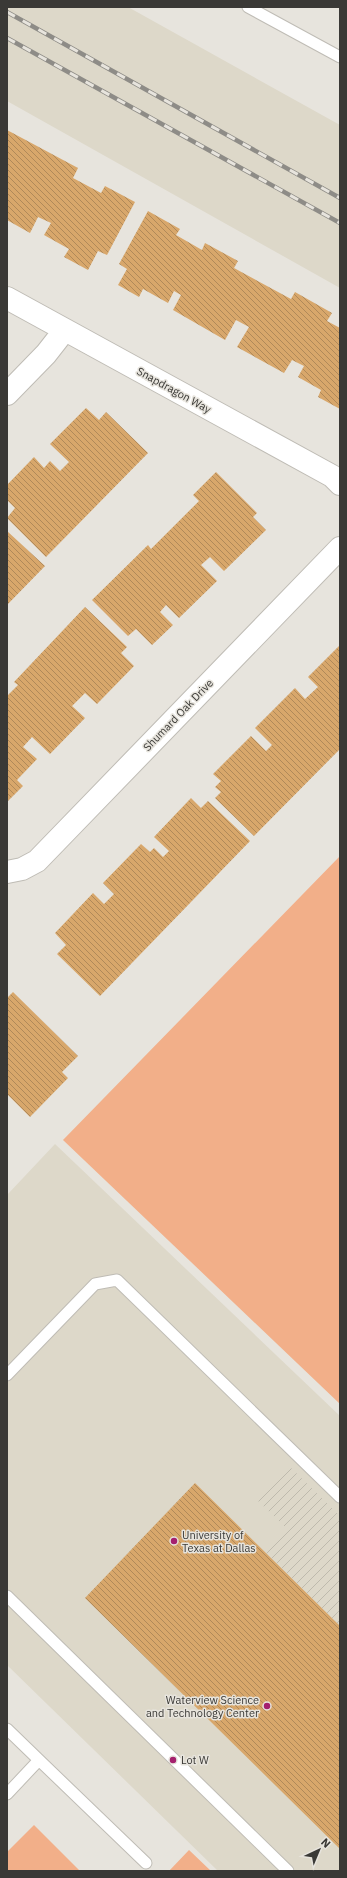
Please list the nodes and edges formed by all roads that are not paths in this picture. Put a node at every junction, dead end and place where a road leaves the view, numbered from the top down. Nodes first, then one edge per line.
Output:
1 (248, 7) edge
2 (340, 57) edge
3 (7, 298) edge
4 (64, 331) junction
5 (7, 394) edge
6 (340, 484) edge
7 (340, 548) edge
8 (8, 872) edge
9 (7, 1375) edge
10 (340, 1497) edge
11 (7, 1596) edge
12 (7, 1729) edge
13 (40, 1760) junction
14 (7, 1794) edge
15 (146, 1863) dead end
16 (288, 1871) edge

1 - 2 lane
3 - 4 street, Snapdragon Way
4 - 5 street
4 - 6 street, Snapdragon Way
7 - 8 street, Shumard Oak Drive
9 - 10 lane
11 - 16 lane
12 - 13 lane
13 - 14 lane
13 - 15 lane

